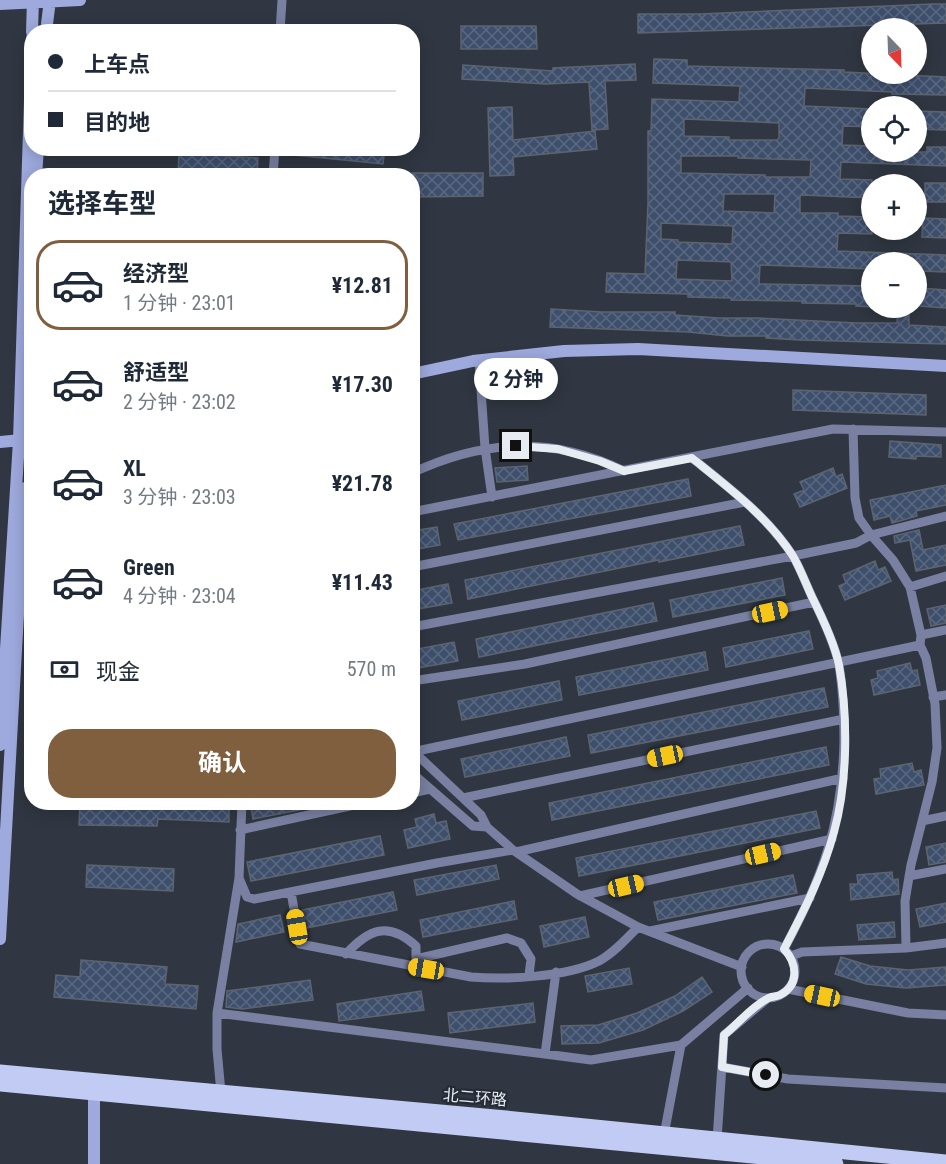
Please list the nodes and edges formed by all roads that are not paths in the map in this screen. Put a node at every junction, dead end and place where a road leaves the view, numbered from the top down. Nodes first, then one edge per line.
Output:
1 (80, 0) edge
2 (282, 0) edge
3 (33, 1) edge
4 (50, 1) edge
5 (0, 4) edge
6 (32, 24) edge
7 (46, 24) edge
8 (280, 24) edge
9 (479, 361) junction
10 (946, 366) edge
11 (420, 372) edge
12 (853, 429) junction
13 (946, 432) edge
14 (24, 440) edge
15 (0, 442) edge
16 (485, 448) junction
17 (692, 458) junction
18 (24, 463) edge
19 (420, 470) edge
20 (624, 471) junction
21 (24, 478) edge
22 (492, 497) junction
23 (745, 502) junction
24 (420, 510) edge
25 (946, 516) edge
26 (871, 535) junction
27 (793, 556) junction
28 (420, 565) edge
29 (946, 576) edge
30 (910, 587) junction
31 (814, 602) junction
32 (420, 626) edge
33 (946, 630) edge
34 (921, 640) junction
35 (839, 663) junction
36 (420, 680) edge
37 (946, 695) edge
38 (933, 697) junction
39 (844, 720) junction
40 (0, 745) edge
41 (420, 750) edge
42 (941, 752) edge
43 (420, 758) edge
44 (843, 778) junction
45 (420, 780) edge
46 (430, 789) junction
47 (420, 791) edge
48 (463, 798) junction
49 (241, 810) edge
50 (331, 810) edge
51 (946, 816) edge
52 (922, 821) junction
53 (487, 827) junction
54 (240, 830) junction
55 (832, 838) junction
56 (514, 851) junction
57 (946, 869) edge
58 (909, 876) junction
59 (239, 878) junction
60 (291, 892) junction
61 (580, 896) junction
62 (810, 898) junction
63 (638, 927) junction
64 (648, 931) junction
65 (0, 939) edge
66 (946, 943) edge
67 (906, 948) junction
68 (784, 949) junction
69 (345, 954) junction
70 (791, 956) junction
71 (742, 967) junction
72 (556, 972) junction
73 (529, 975) junction
74 (748, 988) junction
75 (788, 989) junction
76 (768, 998) junction
77 (217, 1013) junction
78 (946, 1015) edge
79 (681, 1045) junction
80 (545, 1054) junction
81 (722, 1067) junction
82 (0, 1072) edge
83 (0, 1084) edge
84 (946, 1088) edge
85 (94, 1093) junction
86 (221, 1093) junction
87 (664, 1135) junction
88 (717, 1140) junction
89 (946, 1162) edge
90 (94, 1164) edge
91 (836, 1164) edge

1 - 4 street
2 - 8 street
3 - 4 street
3 - 5 street
3 - 6 street
4 - 7 street
9 - 10 street
9 - 11 street
9 - 16 street
12 - 13 street
12 - 17 street
12 - 26 street
14 - 15 street
16 - 19 street
16 - 20 street
16 - 22 street
17 - 20 street
17 - 23 street
18 - 40 street
20 - 22 street
21 - 65 street
22 - 24 street
23 - 27 street
23 - 28 street
25 - 26 street
26 - 27 street
26 - 30 street
27 - 31 street
27 - 32 street
29 - 30 street
30 - 34 street
31 - 35 street
31 - 36 street
33 - 34 street
34 - 35 street
34 - 38 street
35 - 39 street
35 - 41 street
37 - 38 street
38 - 42 street
39 - 44 street
39 - 48 street
42 - 52 street
43 - 48 street
44 - 55 street
44 - 56 street
45 - 46 street
46 - 47 street
46 - 53 street
48 - 53 street
49 - 54 street
50 - 54 street
51 - 52 street
52 - 58 street
53 - 56 street
54 - 59 street
55 - 61 street
55 - 62 street
56 - 60 street
56 - 61 street
57 - 58 street
58 - 67 street
59 - 60 street
59 - 77 street
60 - 69 street
61 - 63 street
62 - 64 street
62 - 68 street
63 - 64 street
63 - 72 street
64 - 71 street
66 - 67 street
67 - 70 street
68 - 70 street
68 - 71 street
69 - 73 street
69 - 73 street
70 - 75 street
71 - 74 street
72 - 73 street
72 - 80 street
74 - 76 street
74 - 79 street
75 - 76 street
75 - 78 street
76 - 81 street
77 - 80 street
77 - 86 street
79 - 80 street
79 - 87 street
81 - 84 street
81 - 88 street
82 - 86 main road, 北二环路
83 - 85 main road, 北二环路
85 - 90 street
85 - 91 main road, 北二环路
86 - 87 main road, 北二环路
87 - 88 main road, 北二环路
88 - 89 main road, 北二环路

